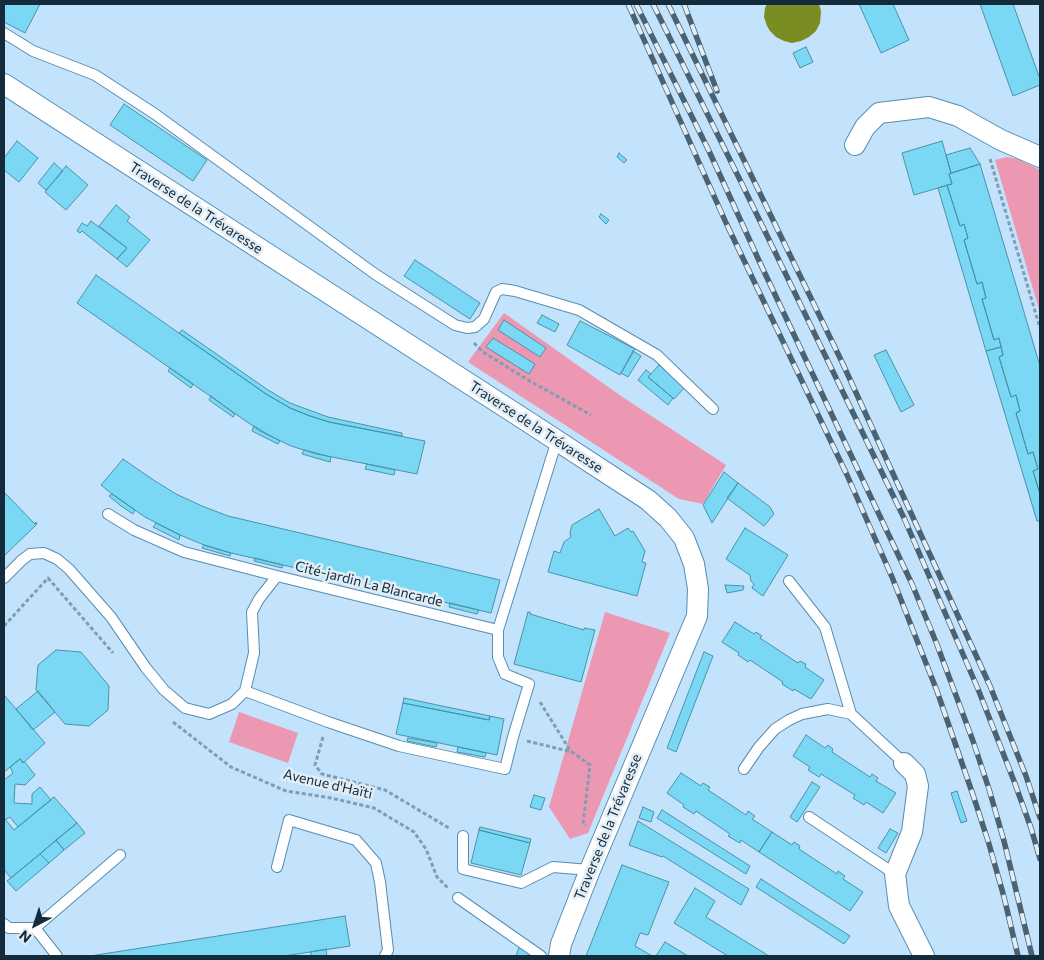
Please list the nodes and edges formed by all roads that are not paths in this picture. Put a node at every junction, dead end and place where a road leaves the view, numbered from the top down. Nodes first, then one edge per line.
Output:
1 (4, 33) edge
2 (4, 84) edge
3 (855, 145) dead end
4 (1040, 157) edge
5 (713, 409) dead end
6 (557, 440) junction
7 (108, 514) dead end
8 (277, 576) junction
9 (4, 578) edge
10 (789, 581) dead end
11 (498, 630) junction
12 (245, 691) junction
13 (851, 714) junction
14 (904, 763) joint
15 (744, 769) dead end
16 (809, 817) dead end
17 (463, 836) road end
18 (120, 854) dead end
19 (278, 867) dead end
20 (590, 870) junction
21 (895, 874) junction
22 (458, 898) road end
23 (4, 924) edge
24 (34, 928) junction
25 (57, 956) edge
26 (385, 956) edge
27 (541, 956) edge
28 (559, 956) edge
29 (924, 956) edge

1 - 5 lane
2 - 6 street, Traverse de la Trévaresse
3 - 4 street
6 - 11 lane
6 - 20 street, Traverse de la Trévaresse
7 - 8 lane
8 - 11 lane, Cité-jardin La Blancarde
8 - 12 lane, Cité-jardin La Blancarde
9 - 12 lane
10 - 13 lane
11 - 12 lane
13 - 14 lane
13 - 15 lane
14 - 21 street
16 - 21 lane
17 - 20 lane
18 - 24 lane
19 - 26 lane
20 - 28 street, Traverse de la Trévaresse
21 - 29 street
22 - 27 lane
23 - 24 lane
24 - 25 lane

